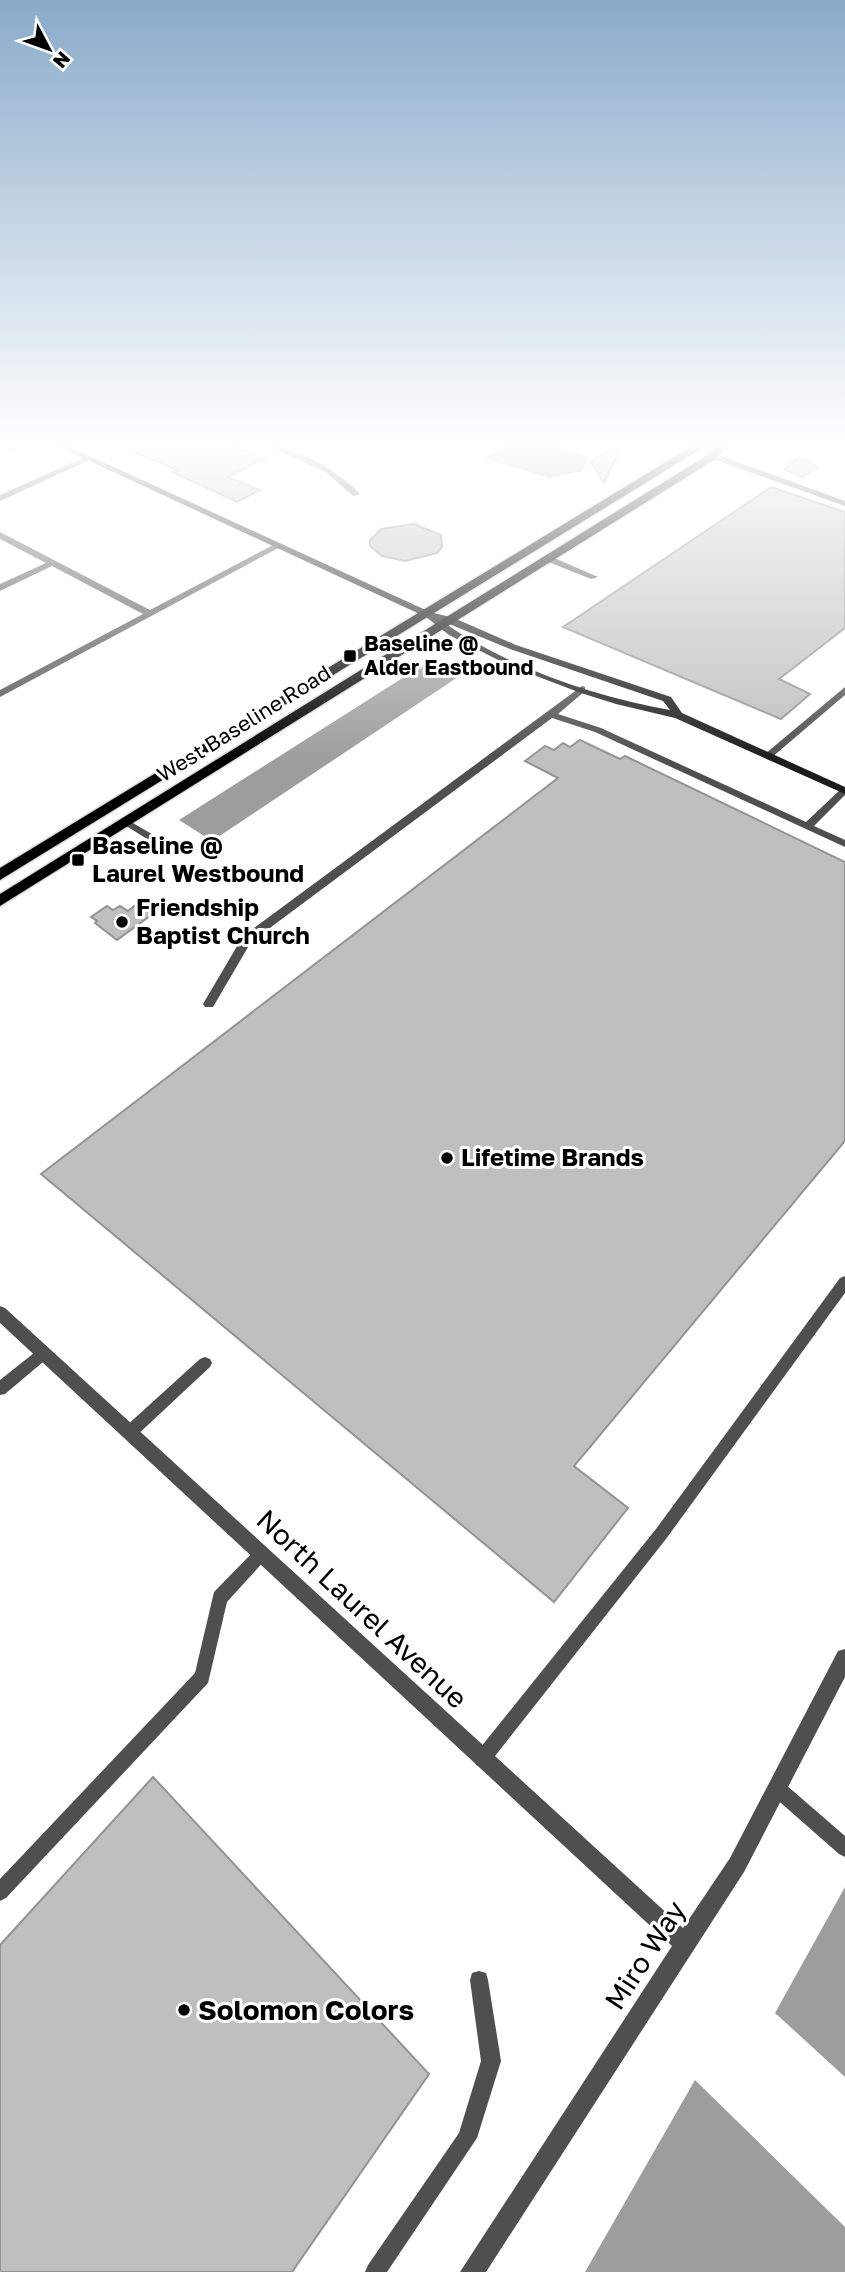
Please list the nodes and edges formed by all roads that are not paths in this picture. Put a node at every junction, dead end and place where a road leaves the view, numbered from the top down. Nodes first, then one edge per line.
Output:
1 (29, 551) edge
2 (269, 551) edge
3 (289, 551) edge
4 (529, 551) edge
5 (561, 551) edge
6 (549, 559) junction
7 (52, 563) junction
8 (594, 577) dead end
9 (0, 588) edge
10 (150, 614) junction
11 (427, 614) junction
12 (446, 623) junction
13 (582, 689) junction
14 (845, 690) edge
15 (0, 694) edge
16 (551, 715) junction
17 (678, 715) junction
18 (768, 756) junction
19 (844, 791) edge
20 (126, 822) junction
21 (807, 826) junction
22 (845, 844) edge
23 (177, 853) dead end
24 (0, 875) edge
25 (0, 901) edge
26 (209, 1004) dead end
27 (845, 1282) edge
28 (0, 1313) edge
29 (44, 1353) junction
30 (205, 1363) dead end
31 (0, 1389) edge
32 (130, 1433) junction
33 (261, 1553) junction
34 (845, 1658) edge
35 (482, 1759) junction
36 (779, 1790) junction
37 (845, 1849) edge
38 (0, 1892) edge
39 (685, 1944) junction
40 (479, 1980) dead end
41 (375, 2272) edge
42 (472, 2272) edge

1 - 7 street
2 - 10 street
3 - 11 main road
4 - 11 main road
5 - 6 main road, West Baseline Road
6 - 8 lane
6 - 12 main road, West Baseline Road
7 - 9 street
7 - 10 street
10 - 15 street
11 - 12 main road
11 - 24 main road
12 - 13 main road
12 - 17 main road
12 - 20 main road, West Baseline Road
13 - 16 lane
13 - 17 main road
14 - 18 lane
16 - 21 lane
16 - 26 lane
17 - 18 main road
18 - 19 main road
19 - 21 lane
20 - 23 lane
20 - 25 main road, West Baseline Road
21 - 22 lane
27 - 35 lane
28 - 29 street, North Laurel Avenue
29 - 31 lane
29 - 32 street, North Laurel Avenue
30 - 32 lane
32 - 33 street, North Laurel Avenue
33 - 35 street, North Laurel Avenue
33 - 38 lane
34 - 36 street, Miro Way
35 - 39 street, North Laurel Avenue
36 - 37 lane
36 - 39 street, Miro Way
39 - 42 street, Miro Way
40 - 41 lane

